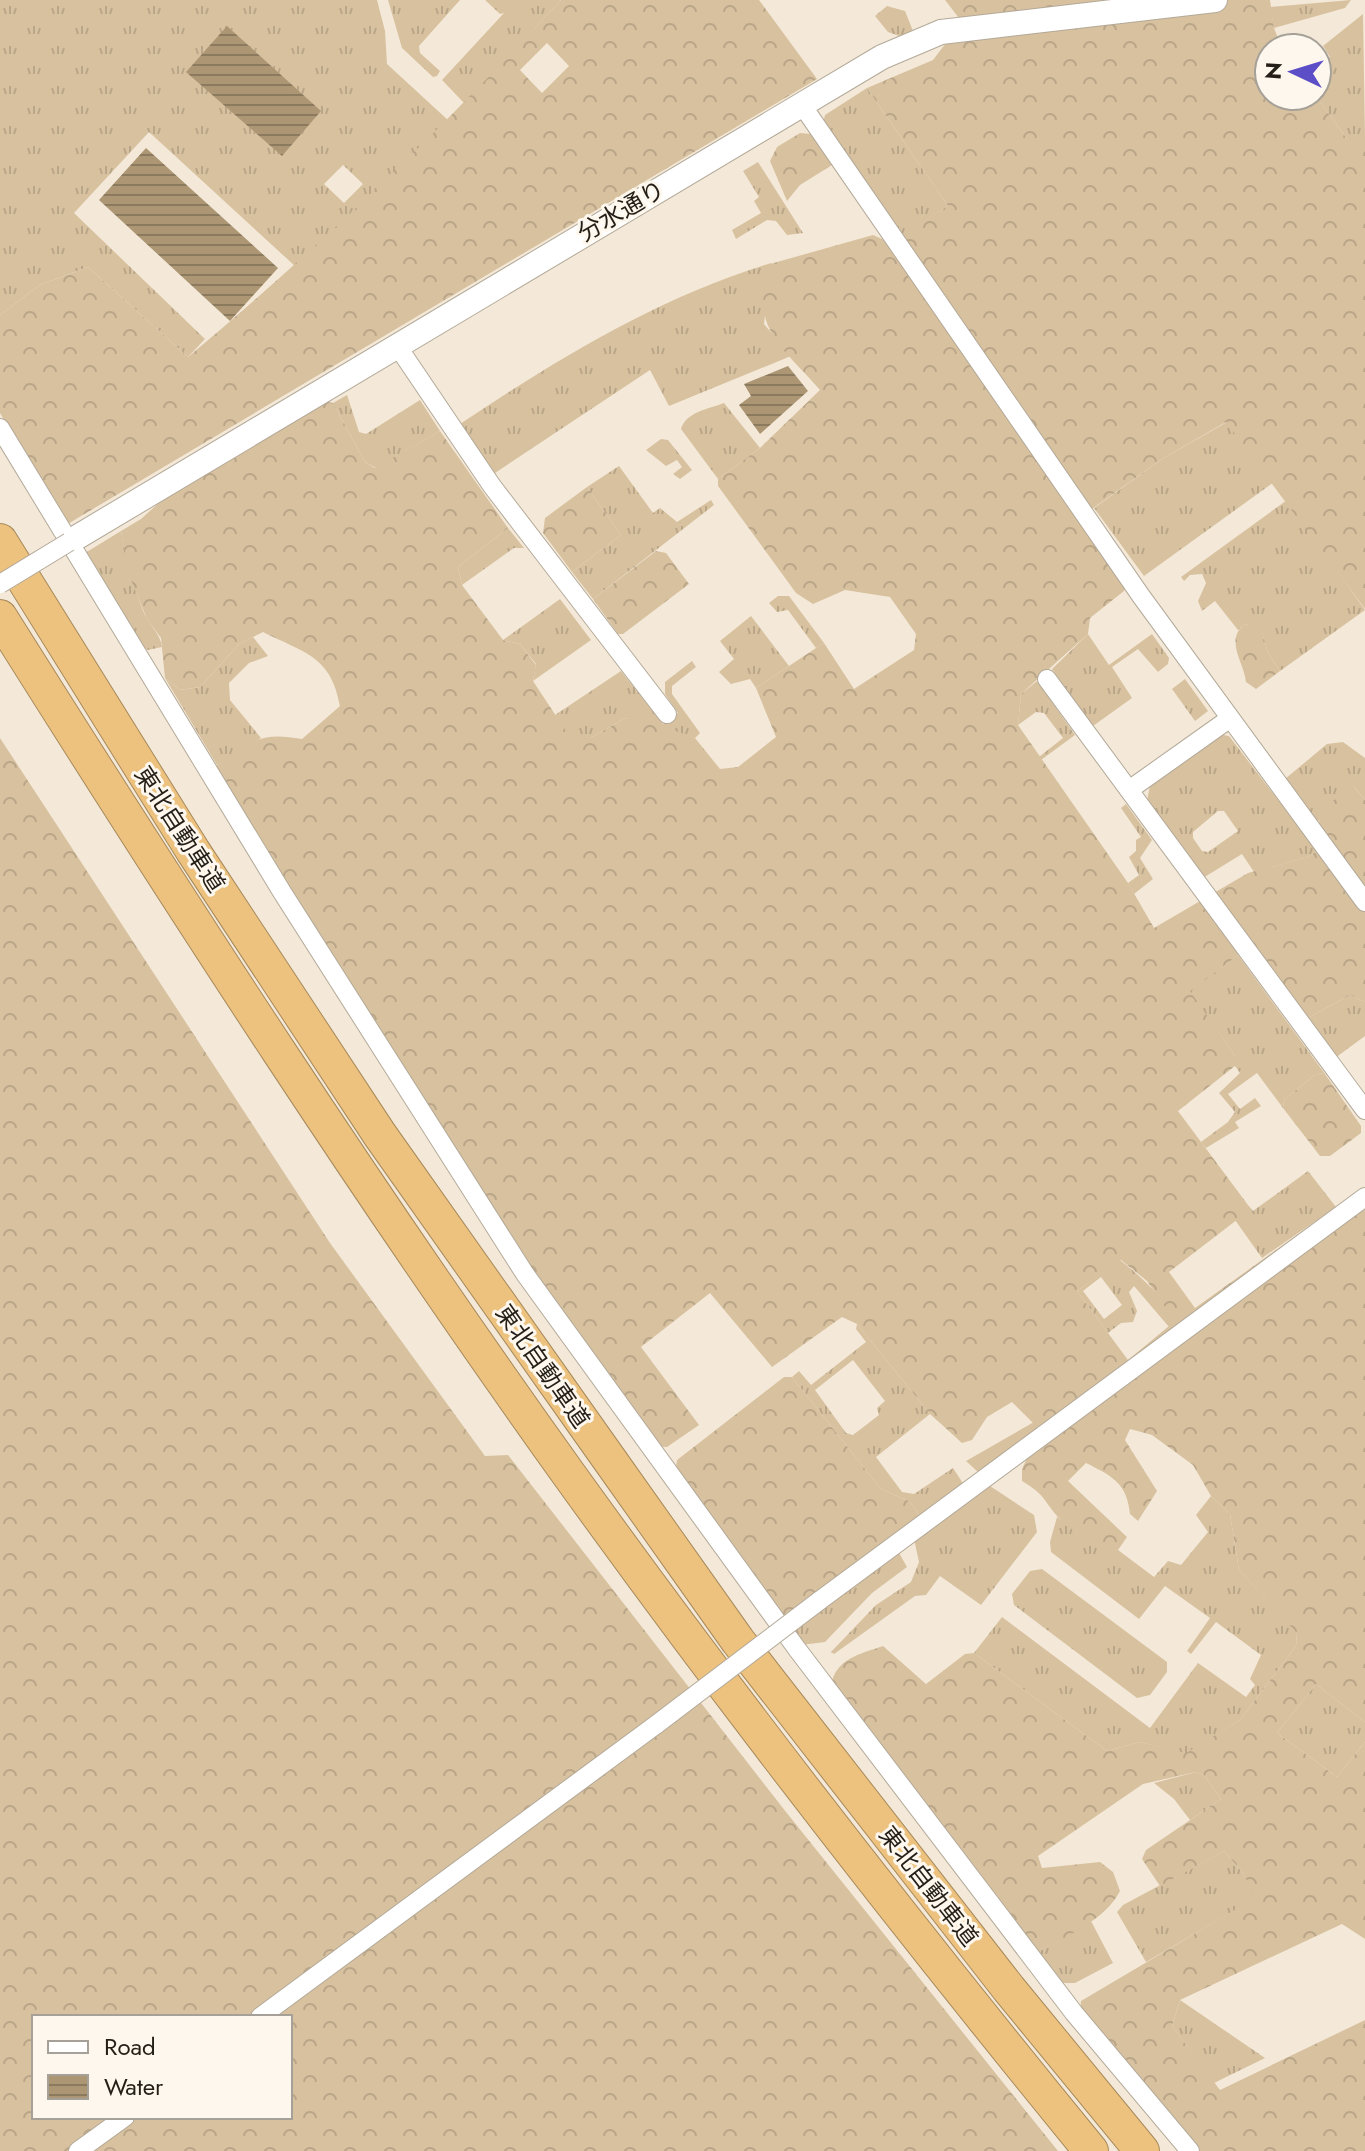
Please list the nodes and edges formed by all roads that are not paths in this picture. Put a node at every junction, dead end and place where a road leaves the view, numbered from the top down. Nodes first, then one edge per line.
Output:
1 (1215, 0) edge
2 (802, 105) junction
3 (396, 344) junction
4 (0, 428) edge
5 (0, 541) edge
6 (69, 542) junction
7 (0, 584) edge
8 (0, 617) edge
9 (1047, 679) dead end
10 (667, 714) dead end
11 (1229, 719) junction
12 (1129, 790) junction
13 (1365, 902) edge
14 (1365, 1110) edge
15 (1365, 1197) edge
16 (263, 2015) edge
17 (122, 2119) edge
18 (78, 2151) edge
19 (1091, 2151) edge
20 (1142, 2151) edge
21 (1190, 2151) edge

1 - 2 street, 分水通り
2 - 3 street, 分水通り
2 - 11 street
3 - 6 street, 分水通り
3 - 10 street
4 - 6 street
5 - 20 highway, 東北自動車道
6 - 7 street, bridge
6 - 21 street
8 - 19 highway, 東北自動車道
9 - 12 street
11 - 12 street
11 - 13 street
12 - 14 street
15 - 16 street, bridge
17 - 18 street

